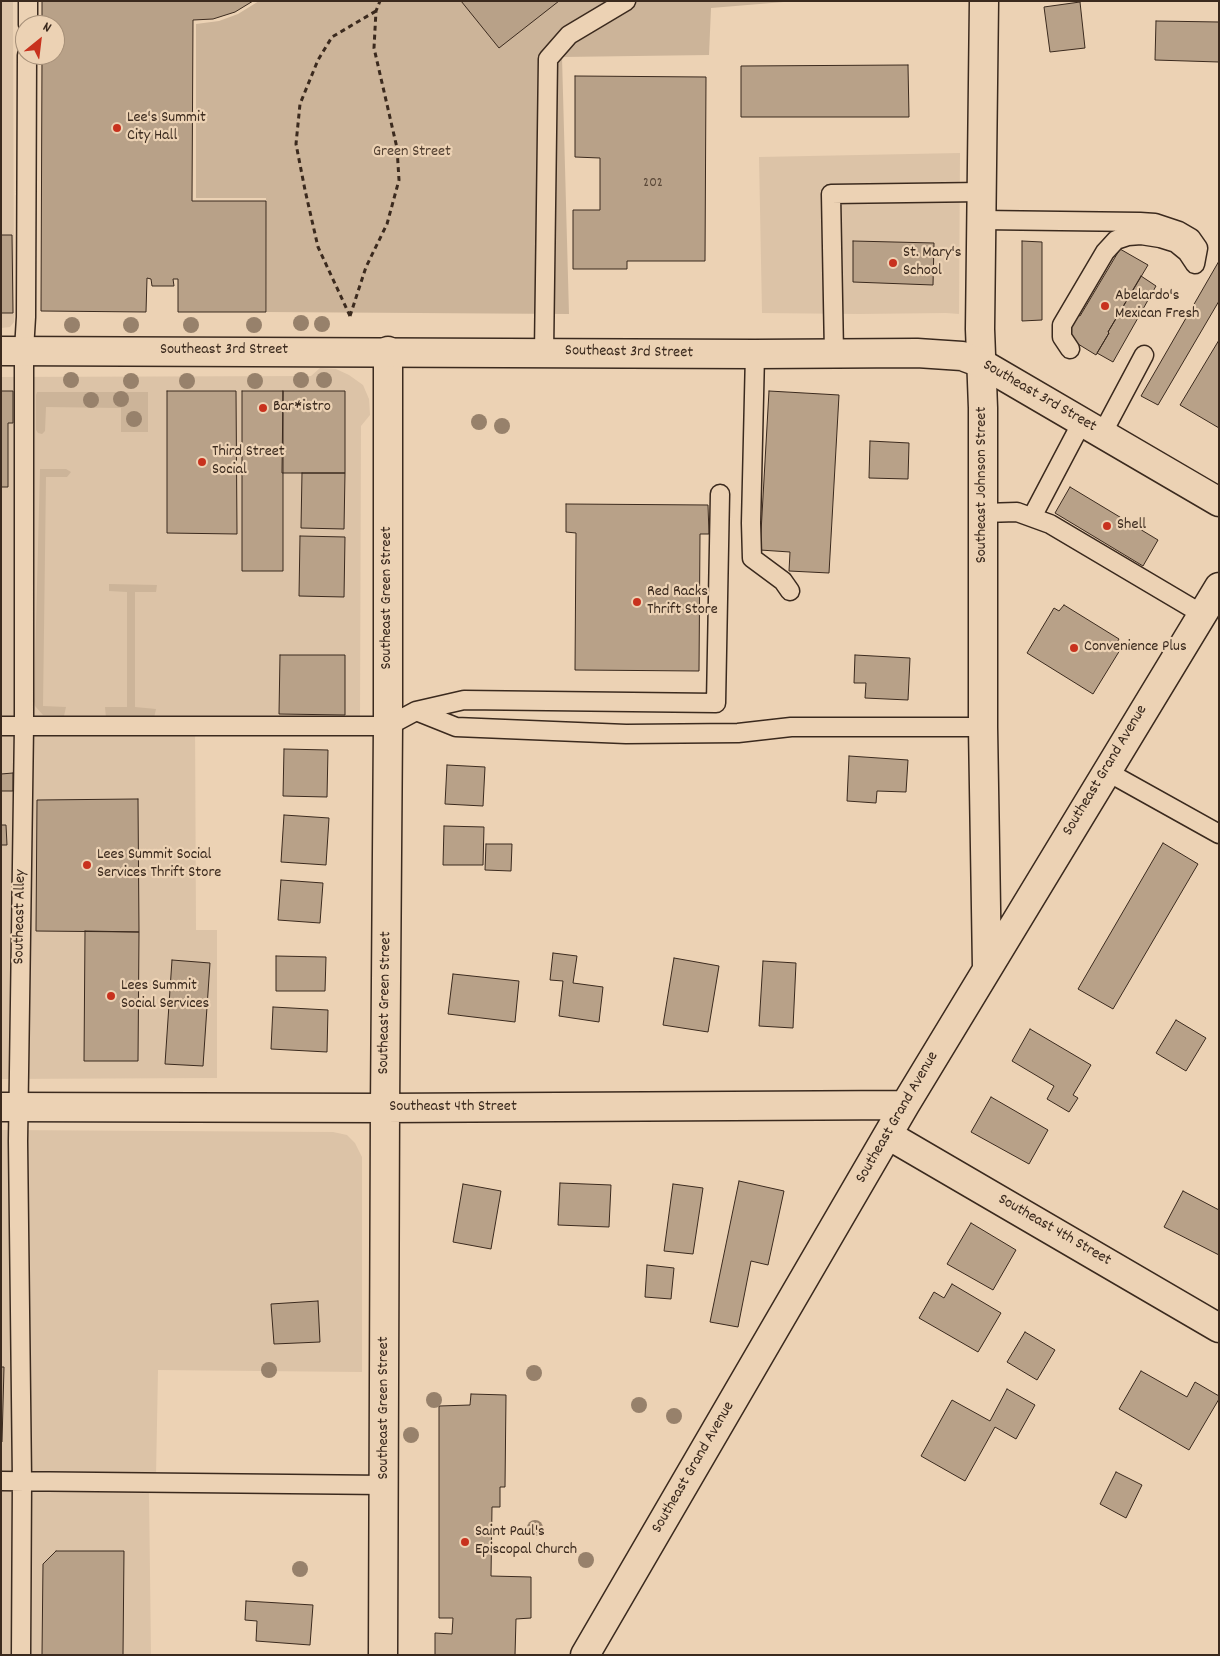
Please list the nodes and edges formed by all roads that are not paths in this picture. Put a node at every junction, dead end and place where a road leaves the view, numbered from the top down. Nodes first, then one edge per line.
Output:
1 (28, 1) edge
2 (626, 1) edge
3 (984, 1) edge
4 (28, 15) edge
5 (27, 65) edge
6 (982, 192) junction
7 (982, 220) junction
8 (1070, 349) dead end
9 (13, 350) edge
10 (388, 352) junction
11 (544, 352) junction
12 (834, 353) junction
13 (755, 354) junction
14 (1144, 355) dead end
15 (982, 363) junction
16 (1092, 428) junction
17 (720, 494) dead end
18 (1219, 502) edge
19 (983, 513) junction
20 (1032, 517) junction
21 (1219, 587) edge
22 (790, 591) dead end
23 (1202, 614) junction
24 (416, 711) junction
25 (1, 726) edge
26 (24, 726) junction
27 (388, 726) junction
28 (983, 727) junction
29 (1106, 771) junction
30 (1219, 834) edge
31 (987, 968) junction
32 (905, 1105) junction
33 (10, 1107) edge
34 (385, 1108) junction
35 (888, 1135) junction
36 (1219, 1328) edge
37 (1, 1481) edge
38 (22, 1481) junction
39 (385, 1485) junction
40 (21, 1655) edge
41 (383, 1655) edge
42 (585, 1655) edge

1 - 4 lane
2 - 11 lane
3 - 6 street, Southeast Johnson Street
5 - 9 lane, Southeast Alley
6 - 7 street, Southeast Johnson Street
6 - 12 lane
7 - 8 lane
7 - 15 street, Southeast Johnson Street
9 - 10 street, Southeast 3rd Street
9 - 26 lane, Southeast Alley
10 - 11 street, Southeast 3rd Street
10 - 27 street, Southeast Green Street
11 - 13 street, Southeast 3rd Street
12 - 13 street, Southeast 3rd Street
12 - 15 street, Southeast 3rd Street
13 - 22 lane
14 - 16 lane
15 - 16 street, Southeast 3rd Street
15 - 19 street, Southeast Johnson Street
16 - 18 street, Southeast 3rd Street
16 - 20 lane
17 - 24 lane
19 - 20 lane
19 - 28 street, Southeast Johnson Street
20 - 23 lane
21 - 23 street, Southeast Grand Avenue
23 - 29 street, Southeast Grand Avenue
24 - 27 lane
24 - 28 lane
25 - 26 lane
26 - 27 lane
26 - 33 lane, Southeast Alley
27 - 34 street, Southeast Green Street
28 - 31 street, Southeast Johnson Street
29 - 30 lane
29 - 31 street, Southeast Grand Avenue
31 - 32 street, Southeast Grand Avenue
32 - 34 street, Southeast 4th Street
32 - 35 street, Southeast Grand Avenue
33 - 34 street, Southeast 4th Street
33 - 38 lane, Southeast Alley
34 - 39 street, Southeast Green Street
35 - 36 street, Southeast 4th Street
35 - 42 street, Southeast Grand Avenue
37 - 38 lane
38 - 39 lane
38 - 40 lane, Southeast Alley
39 - 41 street, Southeast Green Street

